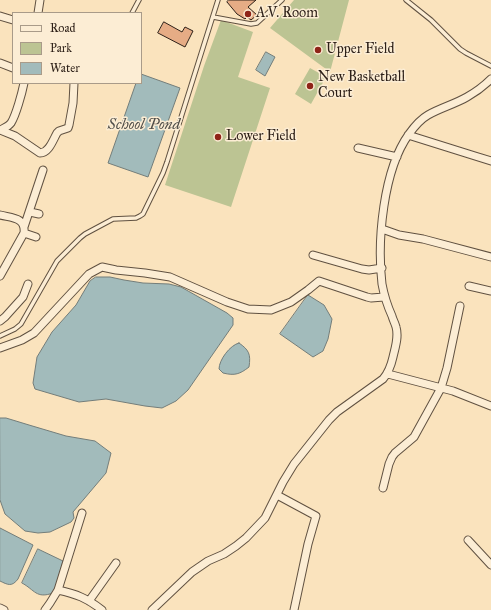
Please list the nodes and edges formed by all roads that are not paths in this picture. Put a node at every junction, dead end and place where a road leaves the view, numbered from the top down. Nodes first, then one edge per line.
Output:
1 (40, 0) edge
2 (139, 0) edge
3 (218, 0) edge
4 (282, 0) edge
5 (406, 0) edge
6 (38, 12) edge
7 (133, 12) edge
8 (0, 16) edge
9 (213, 17) junction
10 (12, 20) edge
11 (0, 63) edge
12 (491, 66) edge
13 (12, 68) edge
14 (491, 79) edge
15 (24, 84) edge
16 (74, 84) edge
17 (408, 135) junction
18 (358, 148) dead end
19 (396, 157) junction
20 (491, 161) edge
21 (43, 170) dead end
22 (30, 212) junction
23 (39, 214) dead end
24 (0, 216) edge
25 (382, 229) junction
26 (24, 230) junction
27 (36, 237) dead end
28 (313, 256) dead end
29 (491, 257) edge
30 (382, 268) junction
31 (0, 276) edge
32 (28, 284) dead end
33 (469, 286) dead end
34 (491, 291) edge
35 (384, 297) junction
36 (460, 306) dead end
37 (0, 321) edge
38 (0, 336) edge
39 (0, 348) edge
40 (388, 374) junction
41 (441, 388) junction
42 (491, 405) edge
43 (383, 488) dead end
44 (277, 495) junction
45 (82, 513) dead end
46 (468, 540) dead end
47 (116, 563) dead end
48 (491, 566) edge
49 (58, 590) junction
50 (89, 601) junction
51 (0, 608) edge
52 (4, 610) edge
53 (45, 610) edge
54 (102, 610) edge
55 (152, 610) edge
56 (294, 610) edge

1 - 6 street
2 - 7 lane
3 - 9 lane
4 - 9 lane
5 - 12 lane
8 - 10 street
9 - 38 lane
11 - 13 street
14 - 17 street
15 - 16 street
17 - 19 street
17 - 20 street
18 - 19 street
19 - 25 street
21 - 22 street
22 - 23 street
22 - 26 street
24 - 26 street
25 - 29 street
25 - 30 street
26 - 27 street
26 - 31 street
28 - 30 street
30 - 35 street
32 - 37 street
33 - 34 street
35 - 39 street
35 - 40 street
36 - 41 street
40 - 41 street
40 - 44 street
41 - 42 street
41 - 43 street
44 - 55 street
44 - 56 street
45 - 49 street
46 - 48 street
47 - 50 street
49 - 50 street
49 - 53 street
50 - 54 street
51 - 52 street

